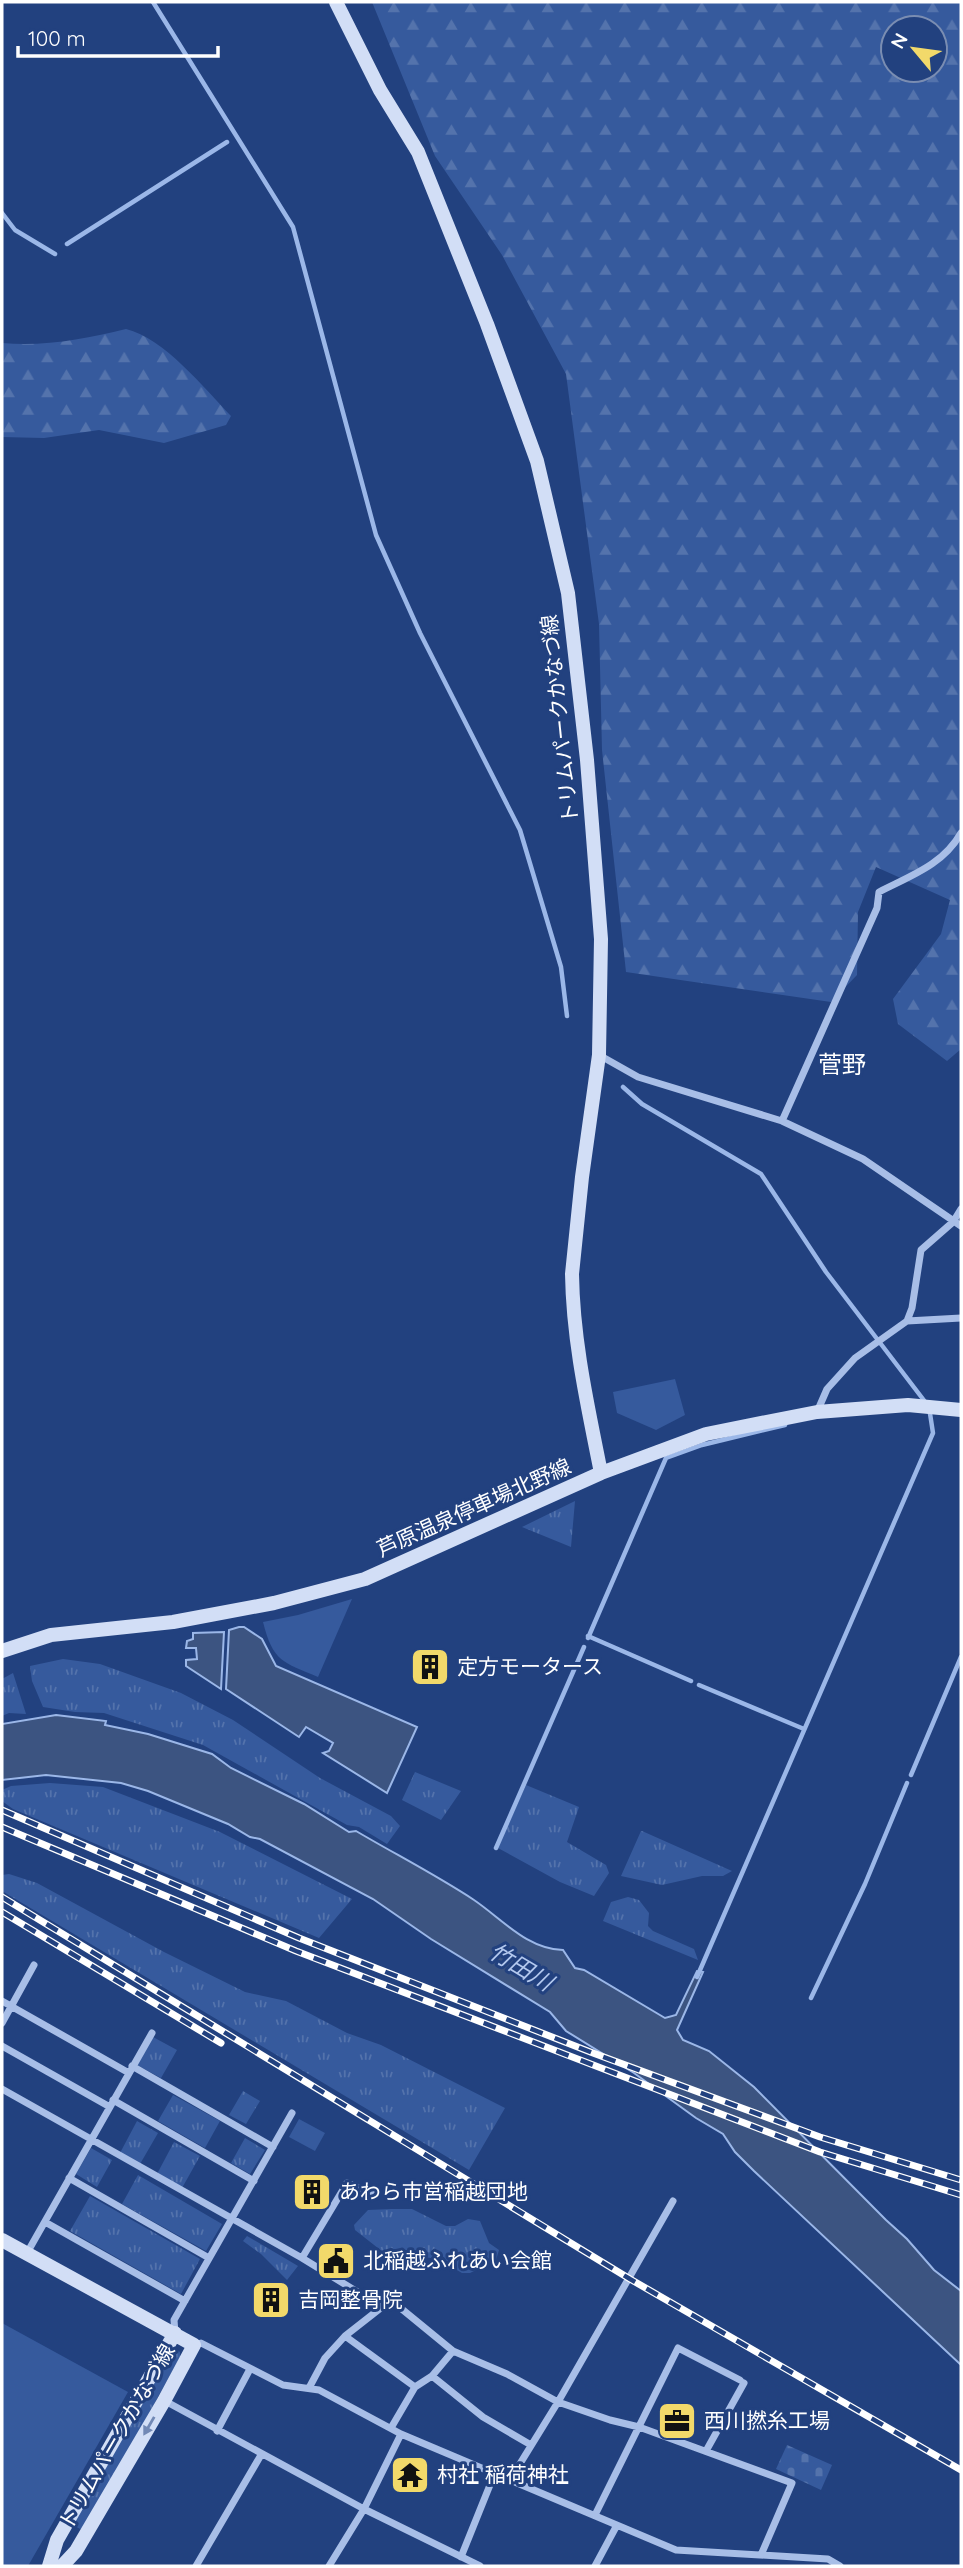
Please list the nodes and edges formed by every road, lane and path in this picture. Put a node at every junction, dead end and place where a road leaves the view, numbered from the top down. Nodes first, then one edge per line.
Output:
1 (336, 2) edge
2 (961, 833) edge
3 (599, 1055) junction
4 (782, 1121) junction
5 (961, 1209) edge
6 (953, 1222) junction
7 (961, 1226) edge
8 (961, 1318) edge
9 (907, 1321) junction
10 (961, 1410) edge
11 (817, 1412) junction
12 (601, 1473) junction
13 (3, 1648) edge
14 (34, 1965) dead end
15 (2, 2001) edge
16 (11, 2006) junction
17 (2, 2023) edge
18 (152, 2033) dead end
19 (2, 2046) edge
20 (131, 2070) junction
21 (2, 2090) edge
22 (112, 2103) junction
23 (292, 2113) dead end
24 (91, 2140) junction
25 (273, 2147) junction
26 (69, 2178) junction
27 (254, 2181) junction
28 (376, 2195) dead end
29 (673, 2201) dead end
30 (232, 2220) junction
31 (45, 2222) junction
32 (2, 2240) edge
33 (26, 2254) junction
34 (209, 2258) junction
35 (302, 2258) junction
36 (185, 2301) junction
37 (382, 2306) junction
38 (175, 2333) junction
39 (345, 2336) junction
40 (194, 2345) junction
41 (453, 2351) junction
42 (250, 2369) junction
43 (432, 2376) junction
44 (415, 2387) junction
45 (309, 2388) junction
46 (164, 2401) junction
47 (558, 2402) junction
48 (639, 2427) junction
49 (391, 2428) junction
50 (217, 2431) junction
51 (401, 2434) junction
52 (531, 2445) junction
53 (706, 2451) junction
54 (261, 2455) junction
55 (494, 2474) junction
56 (510, 2480) junction
57 (364, 2509) junction
58 (595, 2515) junction
59 (617, 2525) junction
60 (761, 2555) junction
61 (461, 2557) junction
62 (49, 2566) edge
63 (62, 2566) edge
64 (196, 2566) edge
65 (329, 2566) edge
66 (480, 2566) edge
67 (595, 2566) edge
68 (840, 2566) edge

1 - 3 main road, トリムパークかなづ線
2 - 4 street
3 - 4 street
3 - 12 main road, トリムパークかなづ線
4 - 6 street
5 - 6 street
6 - 7 street
6 - 9 street
8 - 9 street
9 - 11 street
10 - 11 main road, 芦原温泉停車場北野線
11 - 12 main road, 芦原温泉停車場北野線
12 - 13 main road, 芦原温泉停車場北野線
14 - 16 street
15 - 16 street
16 - 17 street
16 - 20 street
18 - 20 street
19 - 22 street
20 - 22 street
20 - 25 street
21 - 24 street
22 - 24 street
22 - 27 street
23 - 25 street
24 - 26 street
24 - 30 street
25 - 27 street
26 - 31 street
26 - 34 street
27 - 30 street
28 - 35 street
29 - 47 street
30 - 34 street
30 - 35 street
31 - 33 street
31 - 36 street
32 - 33 main road, トリムパークかなづ線
33 - 38 main road, トリムパークかなづ線
34 - 36 street
35 - 37 street
36 - 38 street
37 - 39 street
37 - 41 street
38 - 40 main road, トリムパークかなづ線
38 - 62 main road, トリムパークかなづ線
39 - 44 street
39 - 45 street
40 - 42 street
40 - 46 main road, トリムパークかなづ線
41 - 43 street
41 - 47 street
42 - 45 street
42 - 50 street
43 - 44 street
43 - 52 street
44 - 49 street
45 - 49 street
46 - 50 street
46 -> 63 main road, トリムパークかなづ線
47 - 48 street
47 - 52 street
48 - 53 street
48 - 53 street
48 - 58 street
49 - 51 street
50 - 54 street
51 - 55 street
51 - 57 street
52 - 56 street
53 - 60 street
54 - 57 street
54 - 64 street
55 - 56 street
55 - 61 street
56 - 58 street
57 - 61 street
57 - 65 street
58 - 59 street
59 - 60 street
59 - 67 street
60 - 68 street
61 - 66 street

